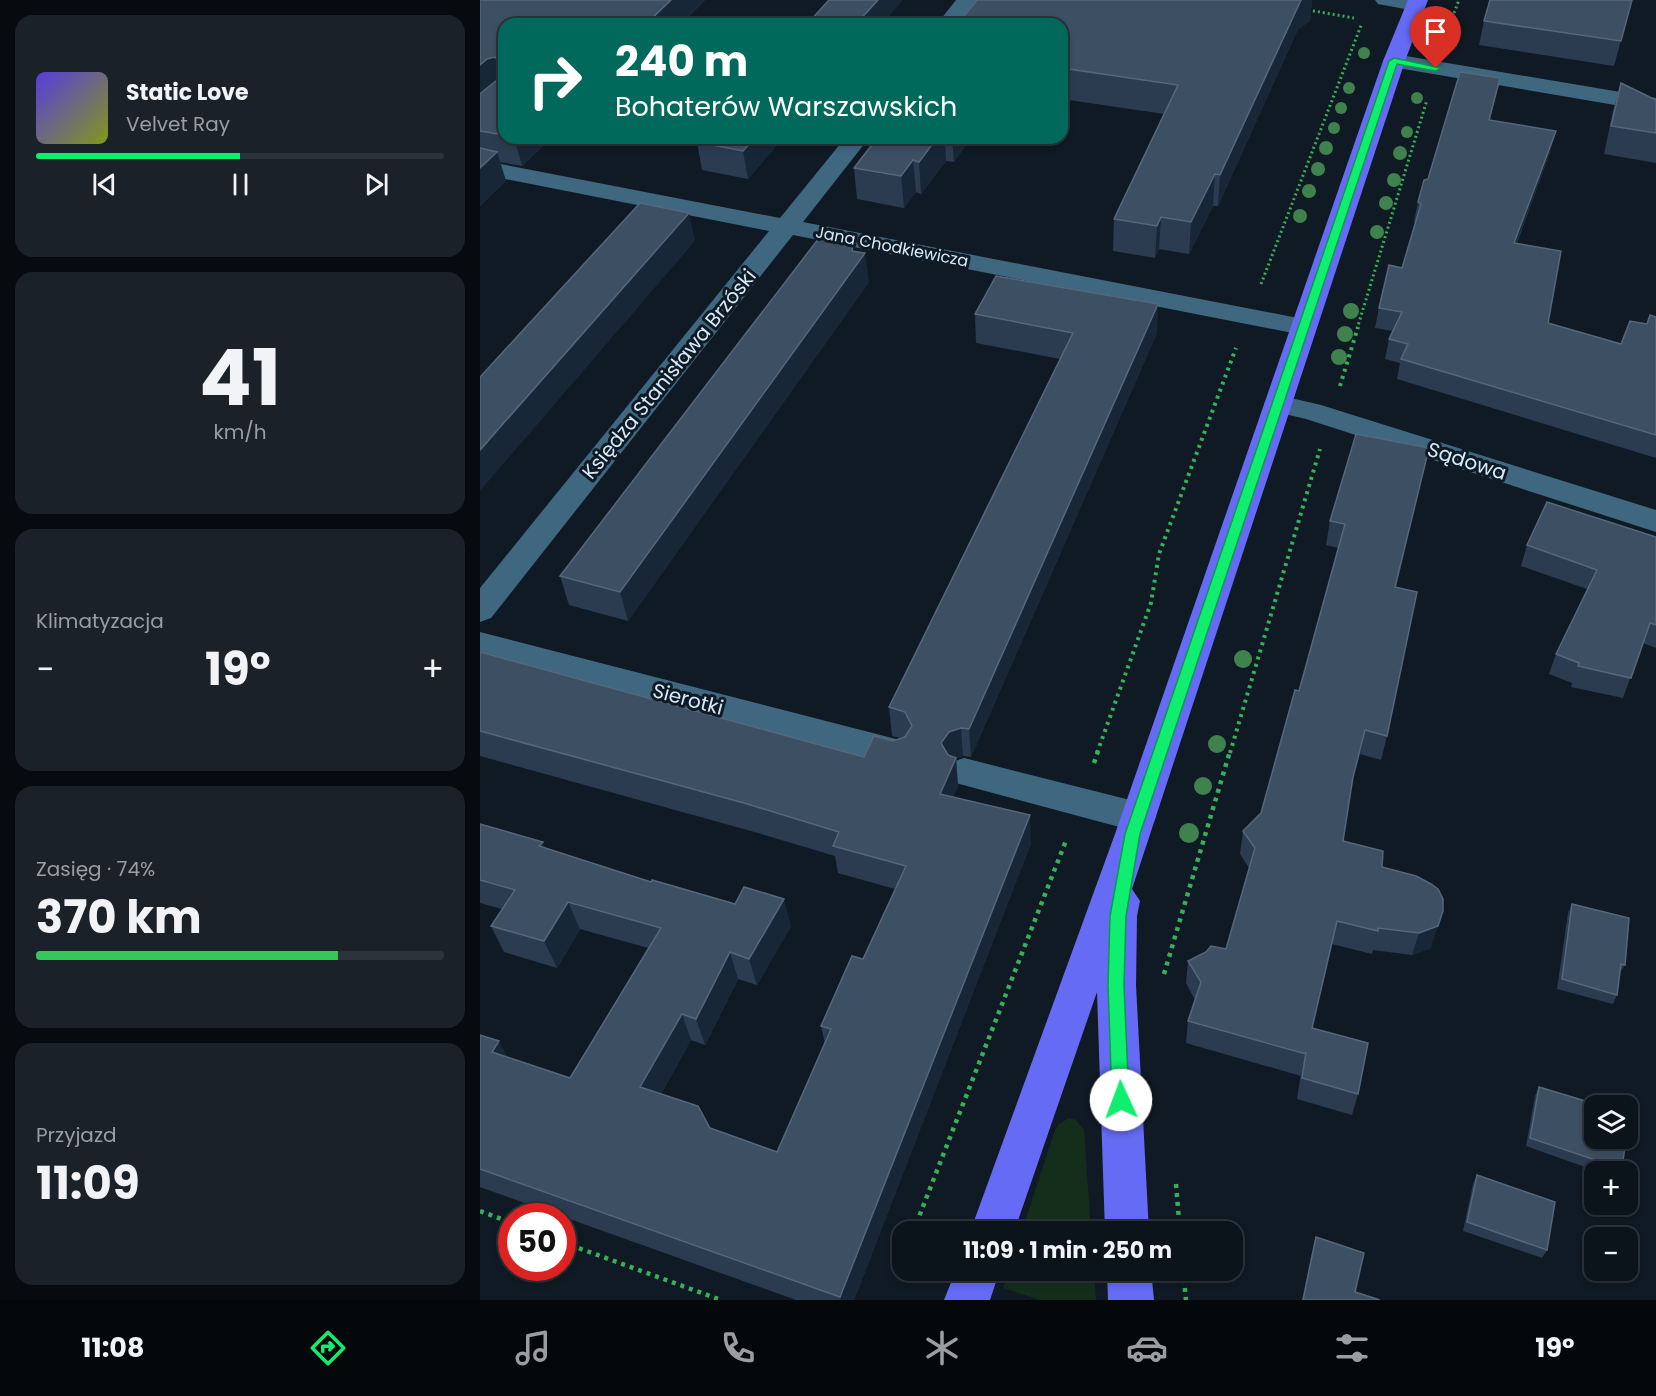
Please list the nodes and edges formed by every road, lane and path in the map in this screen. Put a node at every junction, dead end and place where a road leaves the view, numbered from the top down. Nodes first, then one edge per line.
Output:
1 (967, 0) edge
2 (1386, 0) edge
3 (1417, 2) edge
4 (1298, 9) edge
5 (953, 18) edge
6 (1394, 61) junction
7 (1436, 68) junction
8 (1656, 105) edge
9 (852, 144) edge
10 (480, 167) edge
11 (788, 225) junction
12 (1258, 292) dead end
13 (1304, 327) junction
14 (1238, 342) dead end
15 (1339, 389) dead end
16 (1278, 404) junction
17 (1321, 444) dead end
18 (1656, 521) edge
19 (480, 610) edge
20 (480, 644) edge
21 (896, 753) edge
22 (964, 772) dead end
23 (1081, 802) junction
24 (1135, 826) junction
25 (1162, 981) dead end
26 (1175, 1174) dead end
27 (480, 1211) edge
28 (498, 1218) edge
29 (917, 1221) edge
30 (996, 1221) edge
31 (1127, 1221) edge
32 (1179, 1221) edge
33 (576, 1247) edge
34 (974, 1281) edge
35 (1130, 1281) edge
36 (1184, 1281) edge
37 (721, 1300) edge
38 (967, 1300) edge
39 (1131, 1300) edge
40 (1186, 1300) edge

1 - 5 street
2 - 3 street
3 - 6 main road
4 - 12 path
6 - 7 street
6 - 13 main road
7 - 8 street
7 - 15 path
9 - 11 street, Księdza Stanisława Brzóski
10 - 11 street, Jana Chodkiewicza
11 - 13 street, Jana Chodkiewicza
11 - 19 street, Księdza Stanisława Brzóski
13 - 16 main road
14 - 23 path
16 - 18 street, Sądowa
16 - 24 main road
17 - 25 path
20 - 21 street, Sierotki
22 - 23 street
23 - 24 street
23 - 29 path
24 - 30 main road
24 - 31 main road
26 - 32 path
27 - 28 path
33 - 37 path
34 - 38 main road
35 - 39 main road
36 - 40 path

